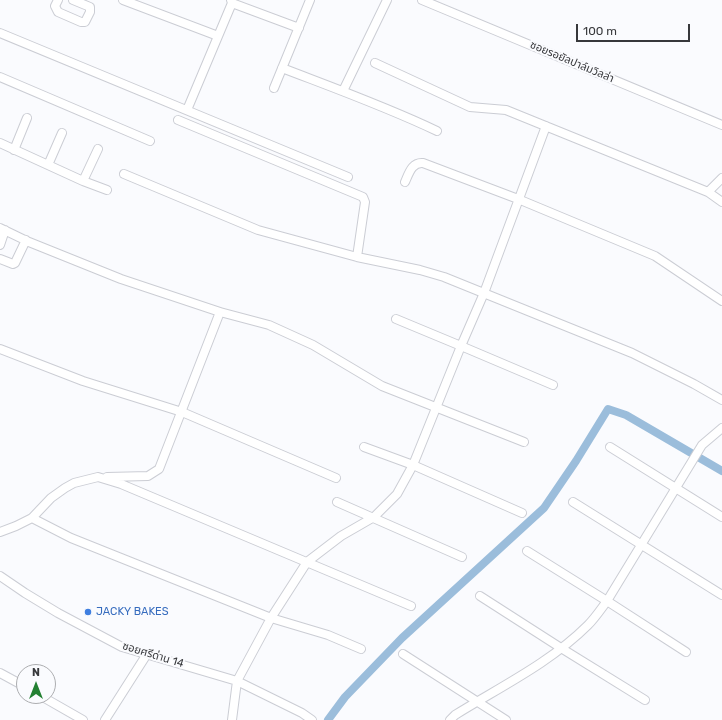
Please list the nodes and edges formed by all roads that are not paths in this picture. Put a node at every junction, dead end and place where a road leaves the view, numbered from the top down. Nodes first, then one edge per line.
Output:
1 (58, 0) edge
2 (73, 0) edge
3 (123, 0) edge
4 (310, 0) edge
5 (387, 0) edge
6 (422, 0) edge
7 (231, 2) edge
8 (299, 28) junction
9 (0, 33) edge
10 (218, 36) junction
11 (375, 64) dead end
12 (282, 68) junction
13 (0, 77) edge
14 (274, 88) dead end
15 (343, 91) junction
16 (187, 110) junction
17 (27, 118) dead end
18 (178, 120) dead end
19 (722, 125) edge
20 (546, 126) junction
21 (437, 131) dead end
22 (62, 133) dead end
23 (150, 141) dead end
24 (0, 143) edge
25 (98, 149) dead end
26 (14, 150) junction
27 (48, 164) junction
28 (124, 174) dead end
29 (348, 177) dead end
30 (722, 178) edge
31 (83, 181) junction
32 (405, 182) dead end
33 (107, 190) dead end
34 (708, 192) junction
35 (518, 199) junction
36 (722, 202) edge
37 (3, 229) edge
38 (26, 240) junction
39 (0, 245) edge
40 (357, 258) junction
41 (0, 259) edge
42 (484, 293) junction
43 (722, 301) edge
44 (220, 312) junction
45 (396, 319) dead end
46 (461, 346) junction
47 (0, 349) edge
48 (553, 386) dead end
49 (722, 400) edge
50 (436, 408) junction
51 (182, 412) junction
52 (722, 428) edge
53 (524, 442) dead end
54 (364, 447) dead end
55 (610, 447) dead end
56 (413, 466) junction
57 (98, 477) junction
58 (336, 478) dead end
59 (676, 489) junction
60 (337, 502) dead end
61 (573, 502) dead end
62 (522, 513) dead end
63 (374, 517) junction
64 (722, 517) edge
65 (32, 518) junction
66 (0, 532) edge
67 (642, 544) junction
68 (527, 551) dead end
69 (462, 557) dead end
70 (307, 562) junction
71 (0, 576) edge
72 (722, 594) edge
73 (480, 596) dead end
74 (607, 601) junction
75 (412, 606) dead end
76 (271, 618) junction
77 (561, 648) junction
78 (361, 649) dead end
79 (686, 652) dead end
80 (147, 654) junction
81 (403, 654) dead end
82 (0, 672) edge
83 (16, 681) edge
84 (237, 681) junction
85 (645, 700) dead end
86 (478, 701) junction
87 (55, 704) edge
88 (83, 720) edge
89 (105, 720) edge
90 (232, 720) edge
91 (312, 720) edge
92 (450, 720) edge
93 (506, 720) edge

1 - 2 street
3 - 10 street
4 - 8 street
5 - 15 street
6 - 19 street, ซอยรอยัลปาล์มวิลล่า
7 - 8 street
7 - 10 street
8 - 12 street
9 - 16 street
10 - 16 street
11 - 20 street
12 - 14 street
12 - 15 street
13 - 23 street
15 - 21 street
16 - 29 street
17 - 26 street
18 - 40 street
20 - 34 street
20 - 35 street
22 - 27 street
24 - 26 street
25 - 31 street
26 - 27 street
27 - 31 street
28 - 40 street
30 - 34 street
31 - 33 street
32 - 35 street
34 - 36 street
35 - 42 street
35 - 43 street
37 - 38 street
37 - 39 street
38 - 41 street
38 - 44 street
40 - 42 street
42 - 46 street
42 - 49 street
44 - 50 street
44 - 51 street
45 - 46 street
46 - 48 street
46 - 50 street
47 - 51 street
50 - 53 street
50 - 56 street
51 - 57 street
51 - 58 street
52 - 59 street
54 - 56 street
55 - 59 street
56 - 62 street
56 - 63 street
57 - 65 street
57 - 70 street
59 - 64 street
59 - 67 street
60 - 63 street
61 - 67 street
63 - 69 street
63 - 70 street
65 - 66 street
65 - 76 street
67 - 72 street
67 - 74 street
68 - 74 street
70 - 75 street
70 - 76 street
71 - 80 street, ซอยศรีด่าน 14
73 - 77 street
74 - 77 street
74 - 79 street
76 - 78 street
76 - 84 street
77 - 85 street
77 - 86 street
80 - 84 street, ซอยศรีด่าน 14
80 - 89 street
81 - 86 street
82 - 83 street
84 - 90 street
84 - 91 street, ซอยศรีด่าน 14
86 - 92 street
86 - 93 street
87 - 88 street

